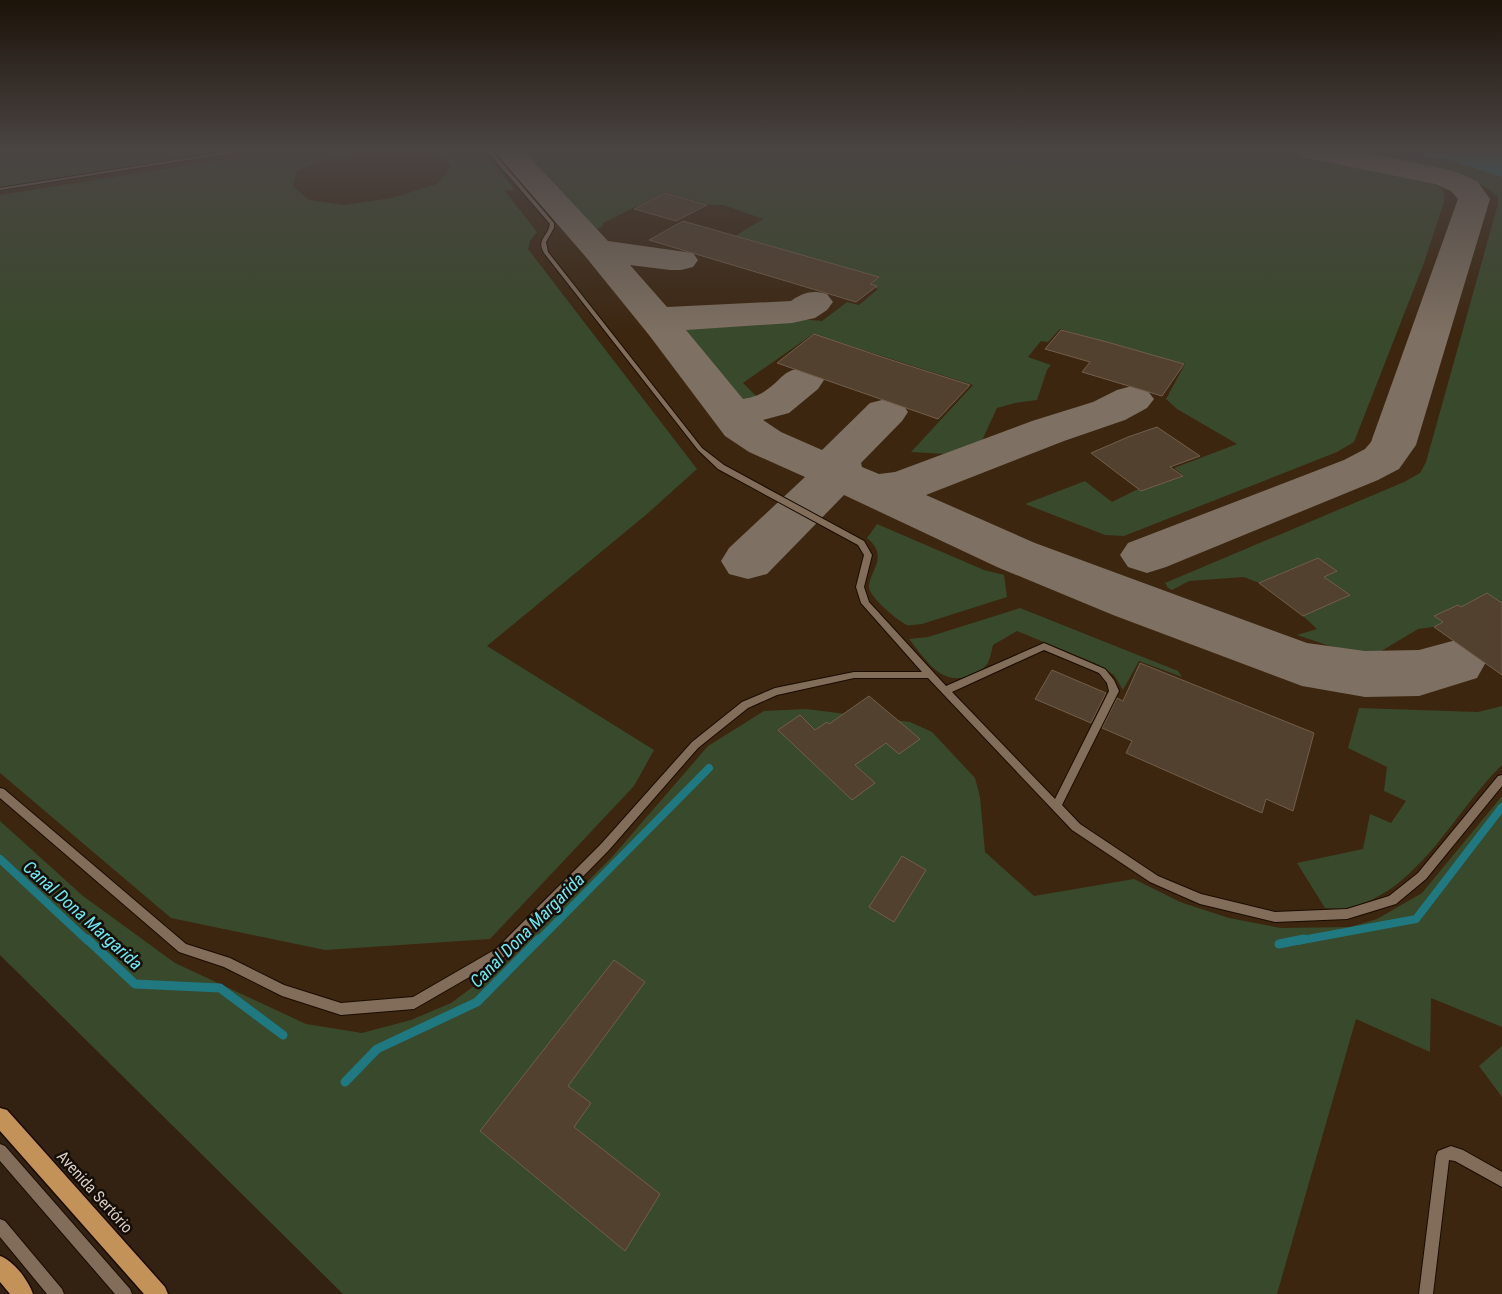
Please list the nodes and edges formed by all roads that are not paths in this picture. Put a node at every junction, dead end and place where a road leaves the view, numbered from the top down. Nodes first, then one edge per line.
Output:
1 (541, 211) edge
2 (930, 675) junction
3 (945, 691) junction
4 (1502, 779) edge
5 (0, 792) edge
6 (1056, 807) junction
7 (0, 1117) edge
8 (0, 1151) edge
9 (1502, 1180) edge
10 (0, 1226) edge
11 (0, 1266) edge
12 (23, 1294) edge
13 (57, 1294) edge
14 (125, 1294) edge
15 (158, 1294) edge
16 (1426, 1294) edge

1 - 2 lane
2 - 3 lane
2 - 5 lane
3 - 6 lane
3 - 6 lane
4 - 6 lane
7 - 15 main road, Avenida Sertório
8 - 14 lane
9 - 16 lane
10 - 13 lane
11 - 12 main road

